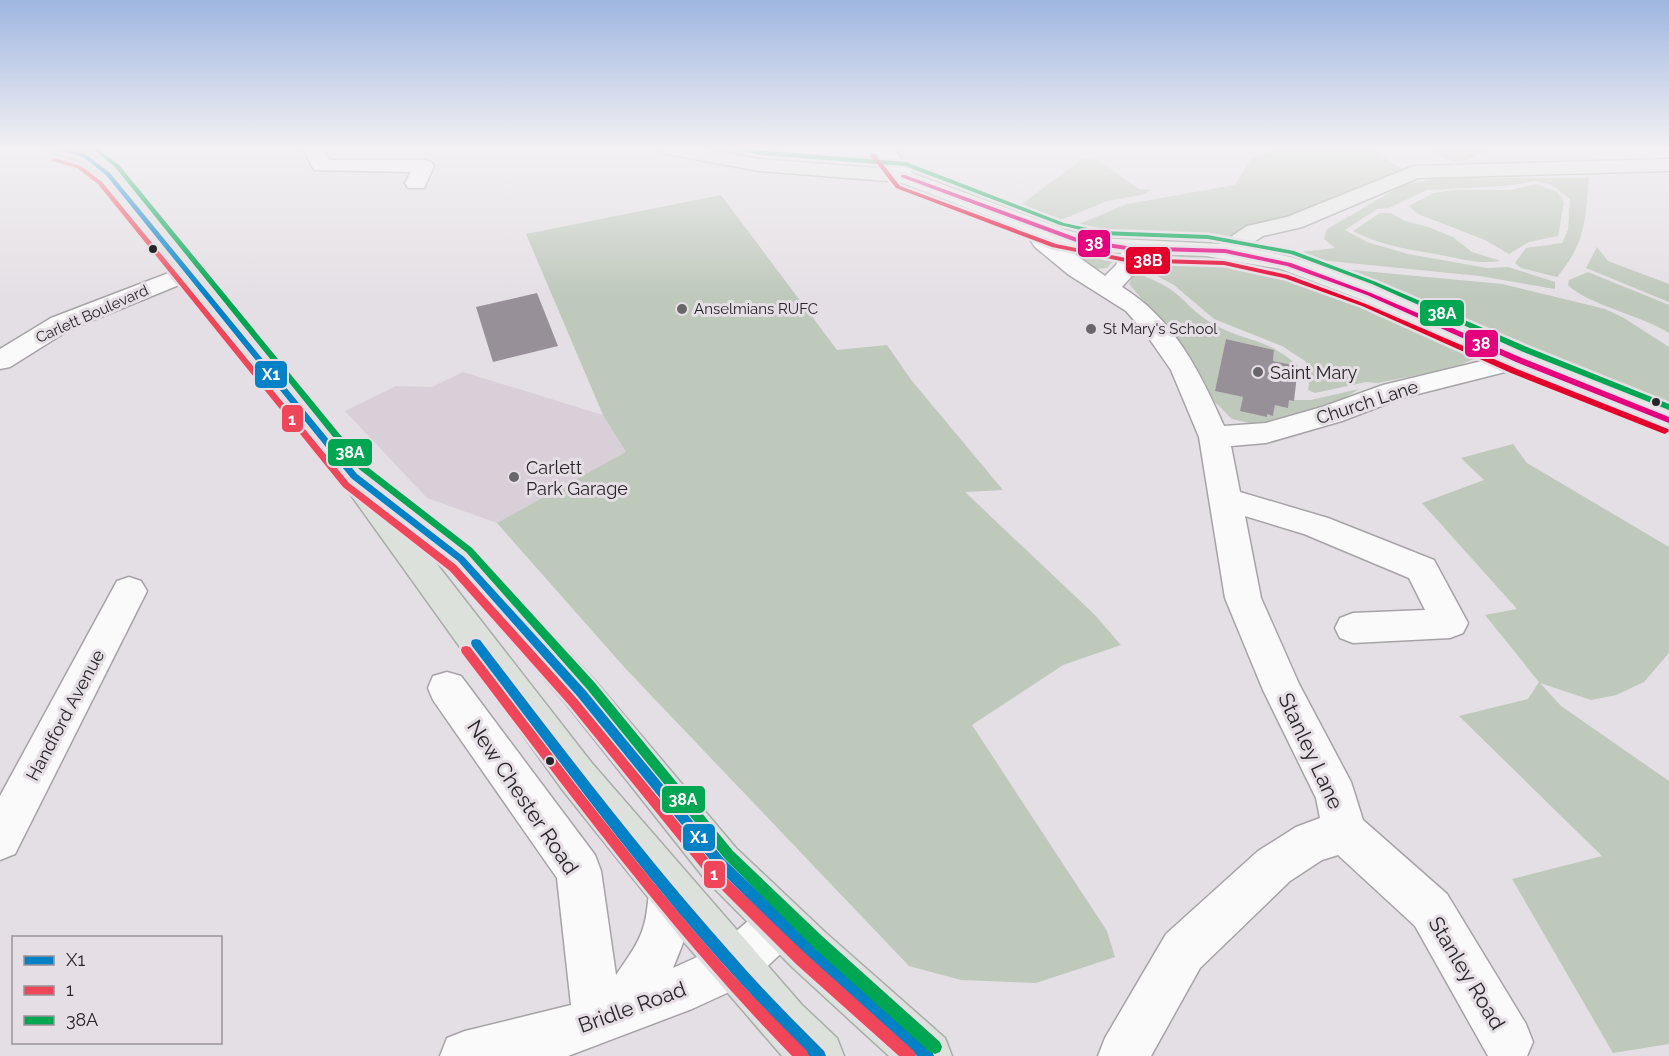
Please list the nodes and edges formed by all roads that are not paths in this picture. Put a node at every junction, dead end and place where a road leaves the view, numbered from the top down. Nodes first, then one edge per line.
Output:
1 (127, 197) edge
2 (958, 197) edge
3 (1353, 197) edge
4 (1030, 225) junction
5 (1134, 248) junction
6 (1226, 251) junction
7 (187, 273) junction
8 (1107, 288) junction
9 (1519, 360) junction
10 (0, 361) edge
11 (1669, 420) edge
12 (1214, 437) junction
13 (354, 476) junction
14 (1226, 498) junction
15 (129, 591) dead end
16 (1353, 628) dead end
17 (447, 687) dead end
18 (1345, 832) junction
19 (0, 839) edge
20 (670, 890) junction
21 (781, 922) junction
22 (734, 965) junction
23 (587, 1030) edge
24 (1508, 1042) dead end
25 (465, 1056) edge
26 (819, 1056) edge
27 (927, 1056) edge
28 (1123, 1056) edge

1 - 7 highway
2 - 4 main road
3 - 6 main road
4 - 5 main road
4 - 8 street, Stanley Lane
5 - 6 main road
5 - 8 street
6 - 9 main road
7 - 10 street, Carlett Boulevard
7 - 13 highway
8 - 12 street, Stanley Lane
9 - 11 main road
9 - 12 street, Church Lane
12 - 14 street, Stanley Lane
13 - 20 highway
13 - 21 highway
14 - 16 street
14 - 18 street, Stanley Lane
15 - 19 street, Handford Avenue
17 - 23 street, New Chester Road
18 - 24 street, Stanley Road
18 - 28 street, Stanley Lane
20 - 22 highway
20 - 23 street
21 - 22 street, Bridle Road
21 - 27 highway
22 - 23 street, Bridle Road
22 - 26 highway
23 - 25 street, Bridle Road

